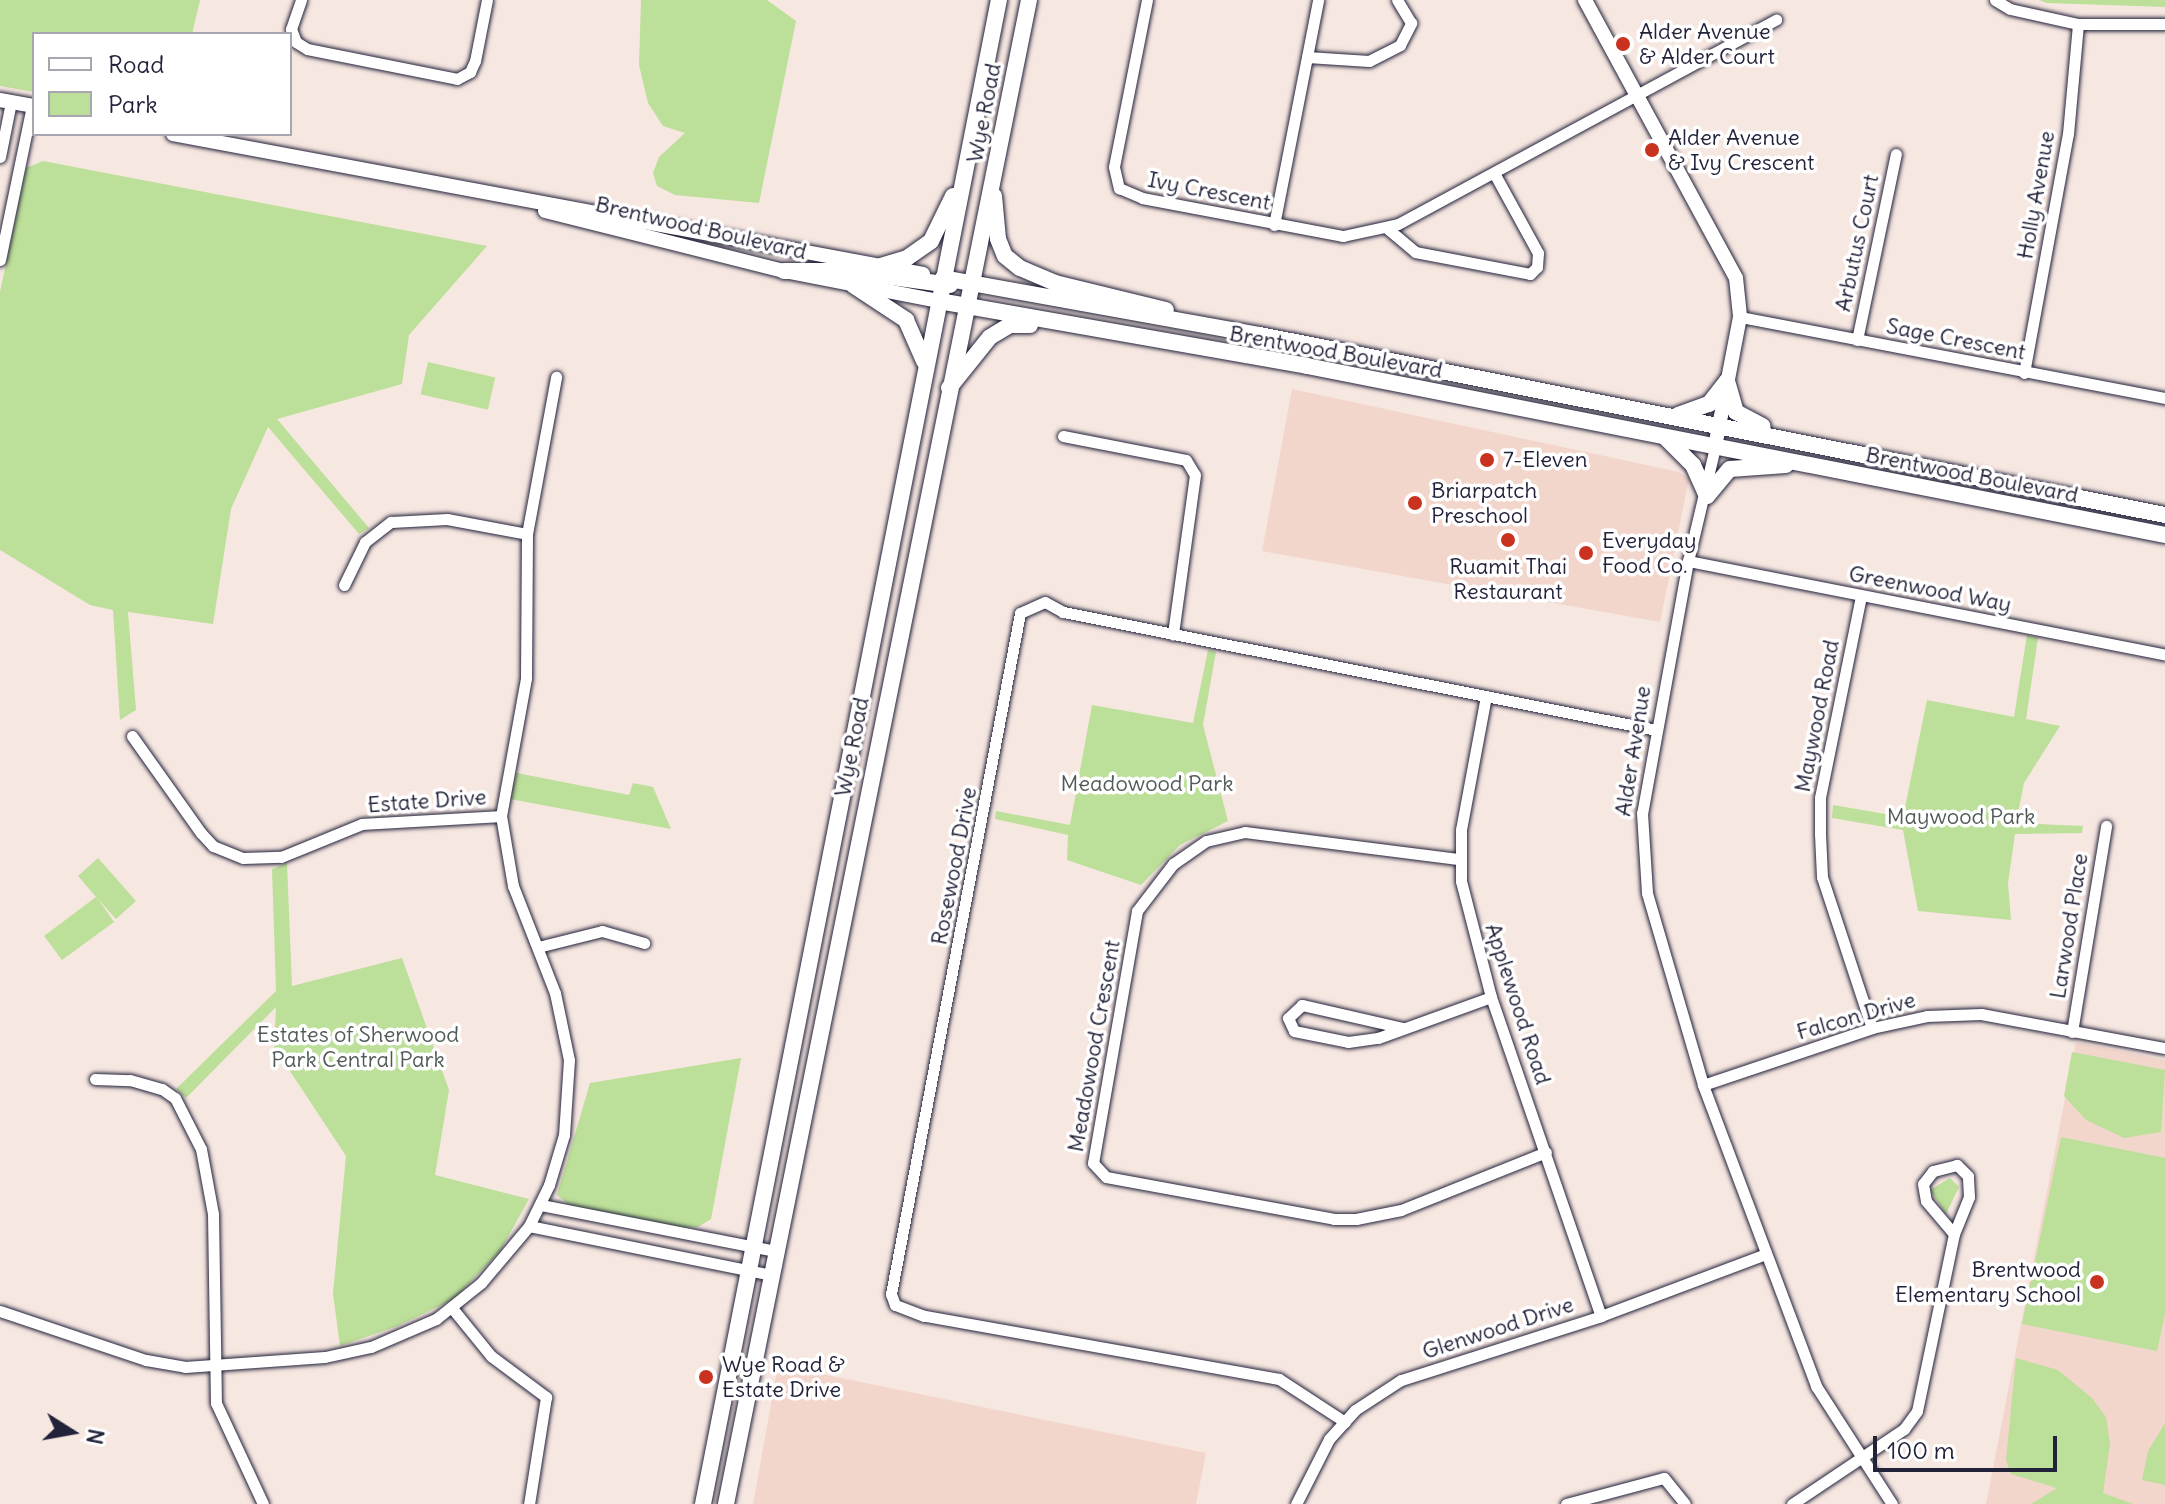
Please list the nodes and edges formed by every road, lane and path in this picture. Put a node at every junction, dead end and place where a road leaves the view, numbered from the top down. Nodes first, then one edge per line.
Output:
1 (301, 0) edge
2 (487, 0) edge
3 (999, 0) edge
4 (1029, 0) edge
5 (1147, 0) edge
6 (1318, 0) edge
7 (1397, 0) edge
8 (1585, 0) edge
9 (1995, 0) edge
10 (1776, 20) dead end
11 (2078, 24) junction
12 (2165, 24) edge
13 (1307, 57) junction
14 (1638, 94) junction
15 (5, 101) edge
16 (32, 106) edge
17 (32, 111) edge
18 (183, 136) edge
19 (1896, 154) dead end
20 (0, 157) edge
21 (1494, 173) junction
22 (964, 178) junction
23 (993, 184) junction
24 (503, 197) junction
25 (1274, 225) junction
26 (1388, 229) junction
27 (0, 260) edge
28 (881, 266) junction
29 (784, 271) junction
30 (971, 282) junction
31 (853, 285) junction
32 (941, 288) junction
33 (966, 305) junction
34 (1740, 317) junction
35 (1056, 324) junction
36 (1260, 335) junction
37 (1857, 340) junction
38 (2024, 373) junction
39 (556, 377) dead end
40 (1727, 381) junction
41 (922, 385) junction
42 (948, 389) junction
43 (2165, 398) edge
44 (1674, 416) junction
45 (1719, 425) junction
46 (1063, 436) dead end
47 (1665, 437) junction
48 (1797, 440) junction
49 (1715, 447) junction
50 (1795, 463) junction
51 (1707, 496) junction
52 (2165, 515) edge
53 (527, 534) junction
54 (2165, 535) edge
55 (1688, 561) junction
56 (344, 585) dead end
57 (1861, 596) junction
58 (1173, 634) junction
59 (2165, 655) edge
60 (1486, 696) junction
61 (1656, 730) junction
62 (132, 736) dead end
63 (501, 816) junction
64 (2106, 826) dead end
65 (1458, 859) junction
66 (644, 943) dead end
67 (538, 947) junction
68 (1491, 997) junction
69 (1403, 1028) junction
70 (1872, 1028) junction
71 (2072, 1032) junction
72 (2165, 1048) edge
73 (95, 1079) dead end
74 (1703, 1085) junction
75 (1546, 1152) junction
76 (541, 1205) junction
77 (529, 1226) junction
78 (1954, 1234) junction
79 (753, 1248) junction
80 (776, 1251) junction
81 (1763, 1255) junction
82 (749, 1271) junction
83 (771, 1275) junction
84 (452, 1308) junction
85 (0, 1311) edge
86 (1601, 1316) junction
87 (213, 1366) junction
88 (1345, 1422) junction
89 (1863, 1457) junction
90 (263, 1504) edge
91 (529, 1504) edge
92 (703, 1504) edge
93 (726, 1504) edge
94 (1296, 1504) edge
95 (1566, 1504) edge
96 (1685, 1504) edge
97 (1792, 1504) edge
98 (1892, 1504) edge

1 - 2 street
3 - 22 main road, Wye Road
4 - 23 main road, Wye Road
5 - 25 street, Ivy Crescent
6 - 13 street
7 - 13 street
8 - 14 street, Alder Avenue
9 - 11 street
10 - 14 street, Ivy Crescent
11 - 12 street
11 - 38 street, Holly Avenue
13 - 25 street
14 - 21 street, Ivy Crescent
14 - 34 street, Alder Avenue
15 - 16 street
15 - 20 street
17 - 27 street
18 - 24 street, Brentwood Boulevard
19 - 37 street, Arbutus Court
21 - 26 street, Ivy Crescent
21 - 26 street
22 - 28 main road
22 - 32 main road, Wye Road
23 - 30 main road, Wye Road
23 - 36 main road
24 - 28 street, Brentwood Boulevard
24 - 29 street, Brentwood Boulevard
25 - 26 street, Ivy Crescent
28 - 32 street, Brentwood Boulevard
29 - 31 street, Brentwood Boulevard
29 - 32 main road
30 - 32 main road, Brentwood Boulevard
30 - 33 main road, Wye Road
30 - 36 main road, Brentwood Boulevard
31 - 32 street, Brentwood Boulevard
31 - 41 main road
32 - 33 main road, Brentwood Boulevard
32 - 41 main road, Wye Road
33 - 35 main road, Brentwood Boulevard
33 - 42 main road, Wye Road
34 - 37 street, Sage Crescent
34 - 40 street, Alder Avenue
35 - 42 main road
35 - 47 main road, Brentwood Boulevard
36 - 44 main road, Brentwood Boulevard
37 - 38 street, Sage Crescent
38 - 43 street, Sage Crescent
39 - 53 street, Estate Drive
40 - 44 main road
40 - 45 street, Alder Avenue
40 - 48 main road
41 - 79 main road, Wye Road
42 - 80 main road, Wye Road
44 - 45 main road, Brentwood Boulevard
45 - 48 main road, Brentwood Boulevard
45 - 49 street, Alder Avenue
46 - 58 street
47 - 49 main road, Brentwood Boulevard
47 - 51 main road
48 - 52 main road, Brentwood Boulevard
49 - 50 main road, Brentwood Boulevard
49 - 51 street, Alder Avenue
50 - 51 main road
50 - 54 main road, Brentwood Boulevard
51 - 55 street, Alder Avenue
53 - 56 street
53 - 63 street, Estate Drive
55 - 57 street, Greenwood Way
55 - 61 street, Alder Avenue
57 - 59 street, Greenwood Way
57 - 70 street, Maywood Road
58 - 60 street, Rosewood Drive
58 - 88 street, Rosewood Drive
60 - 61 street, Rosewood Drive
60 - 65 street, Applewood Road
61 - 74 street, Alder Avenue
62 - 63 street, Estate Drive
63 - 67 street, Estate Drive
64 - 71 street, Larwood Place
65 - 68 street, Applewood Road
65 - 75 street, Meadowood Crescent
66 - 67 street
67 - 76 street, Estate Drive
68 - 69 street
68 - 75 street, Applewood Road
69 - 69 street
70 - 71 street, Falcon Drive
70 - 74 street, Falcon Drive
71 - 72 street, Falcon Drive
73 - 87 street
74 - 81 street, Alder Avenue
75 - 86 street, Applewood Road
76 - 77 street, Estate Drive
76 - 79 street
77 - 82 street
77 - 84 street, Estate Drive
78 - 78 street
78 - 89 street
79 - 80 street
79 - 82 main road, Wye Road
80 - 83 main road, Wye Road
81 - 86 street, Glenwood Drive
81 - 89 street, Alder Avenue
82 - 83 street
82 - 92 main road, Wye Road
83 - 93 main road, Wye Road
84 - 87 street, Estate Drive
84 - 91 street
85 - 87 street, Estate Drive
86 - 88 street, Glenwood Drive
87 - 90 street
88 - 94 street, Glenwood Drive
89 - 97 street
89 - 98 street, Alder Avenue
95 - 96 street

